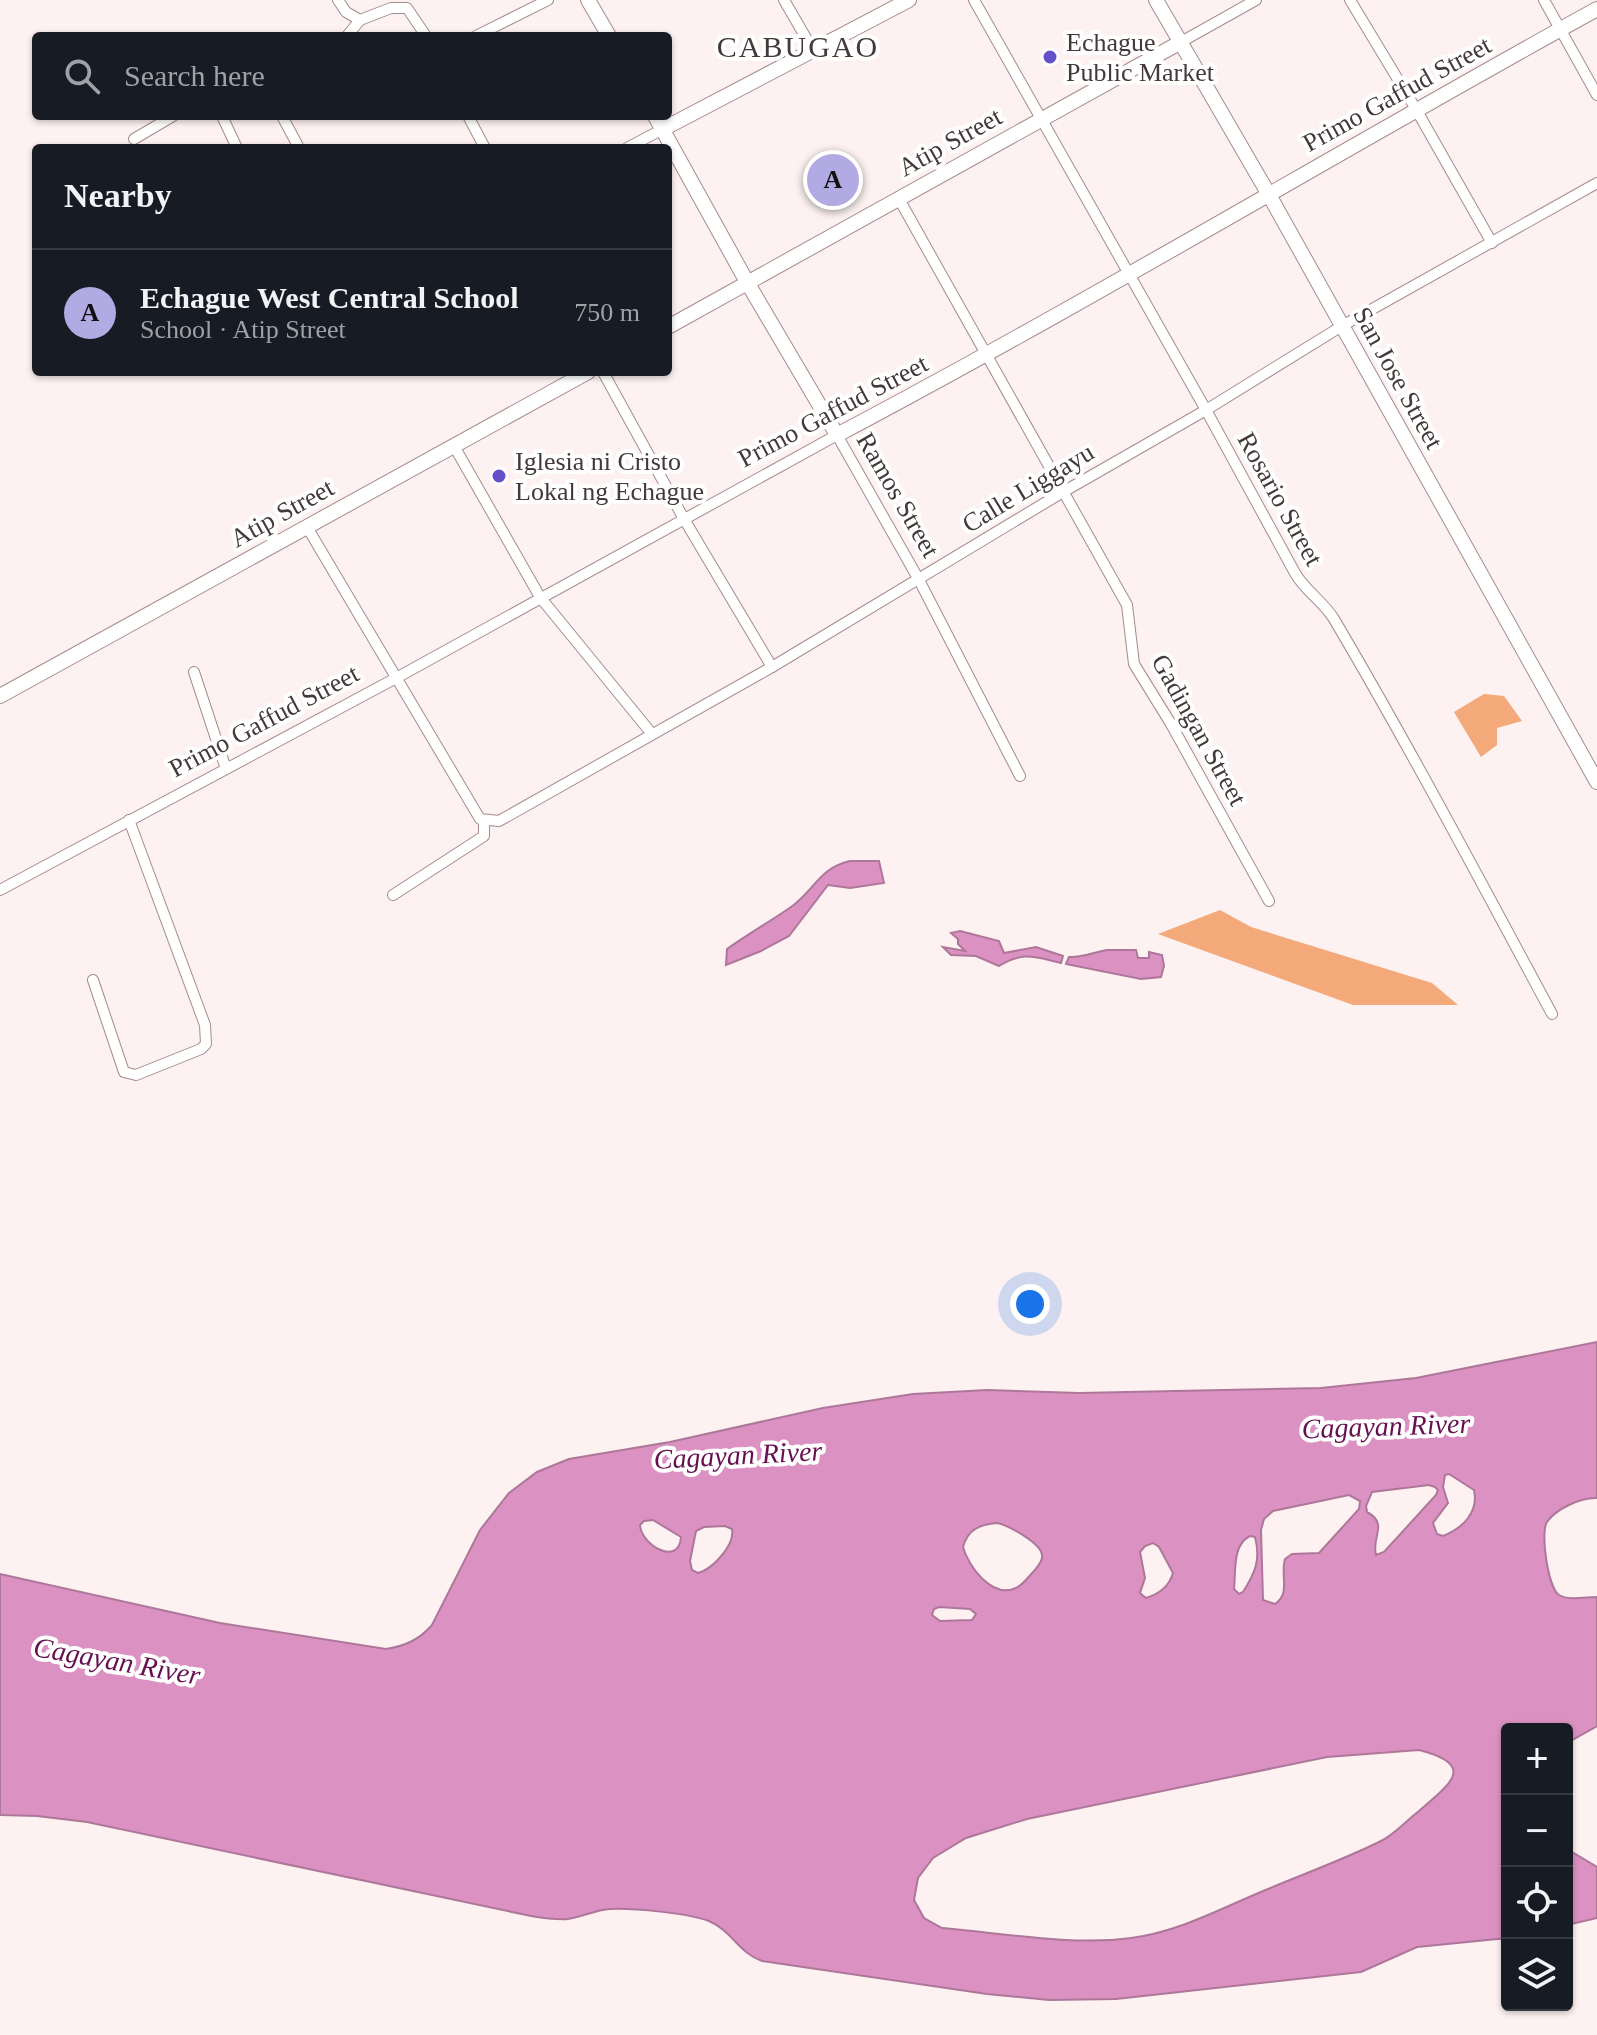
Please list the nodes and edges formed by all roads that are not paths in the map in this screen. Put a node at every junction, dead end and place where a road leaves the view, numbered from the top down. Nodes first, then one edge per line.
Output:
1 (338, 0) edge
2 (548, 0) edge
3 (588, 0) edge
4 (784, 0) edge
5 (909, 0) edge
6 (974, 0) edge
7 (1156, 0) edge
8 (1256, 0) edge
9 (1350, 0) edge
10 (1544, 0) edge
11 (1597, 9) edge
12 (360, 20) junction
13 (1560, 29) junction
14 (350, 32) edge
15 (424, 32) edge
16 (484, 32) edge
17 (607, 32) edge
18 (1181, 42) junction
19 (813, 50) junction
20 (1597, 95) edge
21 (1417, 111) junction
22 (672, 117) edge
23 (1040, 119) junction
24 (166, 120) edge
25 (224, 120) edge
26 (284, 120) edge
27 (470, 120) edge
28 (659, 123) edge
29 (134, 139) dead end
30 (235, 144) edge
31 (297, 144) edge
32 (483, 144) edge
33 (632, 144) edge
34 (671, 144) edge
35 (672, 146) edge
36 (1597, 183) edge
37 (1268, 193) junction
38 (899, 199) junction
39 (1492, 243) junction
40 (1128, 275) junction
41 (747, 282) junction
42 (672, 325) edge
43 (1342, 326) junction
44 (986, 356) junction
45 (581, 376) edge
46 (605, 376) edge
47 (1206, 410) junction
48 (837, 435) junction
49 (454, 446) junction
50 (1063, 492) junction
51 (684, 519) junction
52 (307, 527) junction
53 (919, 580) junction
54 (540, 597) junction
55 (772, 667) junction
56 (194, 672) dead end
57 (398, 677) junction
58 (0, 696) edge
59 (652, 734) junction
60 (226, 769) junction
61 (1595, 774) edge
62 (1020, 776) dead end
63 (129, 820) junction
64 (482, 820) junction
65 (0, 890) edge
66 (393, 895) dead end
67 (1269, 901) dead end
68 (93, 980) dead end
69 (1552, 1014) dead end

1 - 12 street
2 - 16 street
3 - 17 main road
4 - 19 street
5 - 19 main road
6 - 23 street, Rosario Street
7 - 18 main road, San Jose Street
8 - 18 street, Atip Street
9 - 21 street
10 - 13 street
11 - 13 main road, Primo Gaffud Street
12 - 14 street
12 - 15 street
13 - 20 street
13 - 21 main road, Primo Gaffud Street
18 - 23 main road, Atip Street
18 - 37 main road, San Jose Street
19 - 22 main road
21 - 37 main road, Primo Gaffud Street
21 - 39 street
23 - 38 main road, Atip Street
23 - 40 street, Rosario Street
24 - 29 street
25 - 30 street
26 - 31 street
27 - 32 street
28 - 33 street
28 - 34 main road, Ramos Street
35 - 41 main road, Ramos Street
36 - 39 street, Calle Liggayu
37 - 40 main road, Primo Gaffud Street
37 - 43 main road, San Jose Street
38 - 41 main road, Atip Street
38 - 44 street, Gadingan Street
39 - 43 street, Calle Liggayu
40 - 44 main road, Primo Gaffud Street
40 - 47 street, Rosario Street
41 - 42 main road, Atip Street
41 - 48 main road, Ramos Street
43 - 47 street, Calle Liggayu
43 - 61 main road, San Jose Street
44 - 48 main road, Primo Gaffud Street
44 - 50 street, Gadingan Street
45 - 49 main road, Atip Street
46 - 51 street
47 - 50 street, Calle Liggayu
47 - 69 street, Rosario Street
48 - 51 street, Primo Gaffud Street
48 - 53 street, Ramos Street
49 - 52 main road, Atip Street
49 - 54 street
50 - 53 street, Calle Liggayu
50 - 67 street, Gadingan Street
51 - 54 street, Primo Gaffud Street
51 - 55 street
52 - 57 street
52 - 58 main road, Atip Street
53 - 55 street, Calle Liggayu
53 - 62 street, Ramos Street
54 - 57 street, Primo Gaffud Street
54 - 59 street
55 - 59 street, Calle Liggayu
56 - 60 street
57 - 60 street, Primo Gaffud Street
57 - 64 street
59 - 64 street, Calle Liggayu
60 - 63 street, Primo Gaffud Street
63 - 65 street, Primo Gaffud Street
63 - 68 street
64 - 66 street

